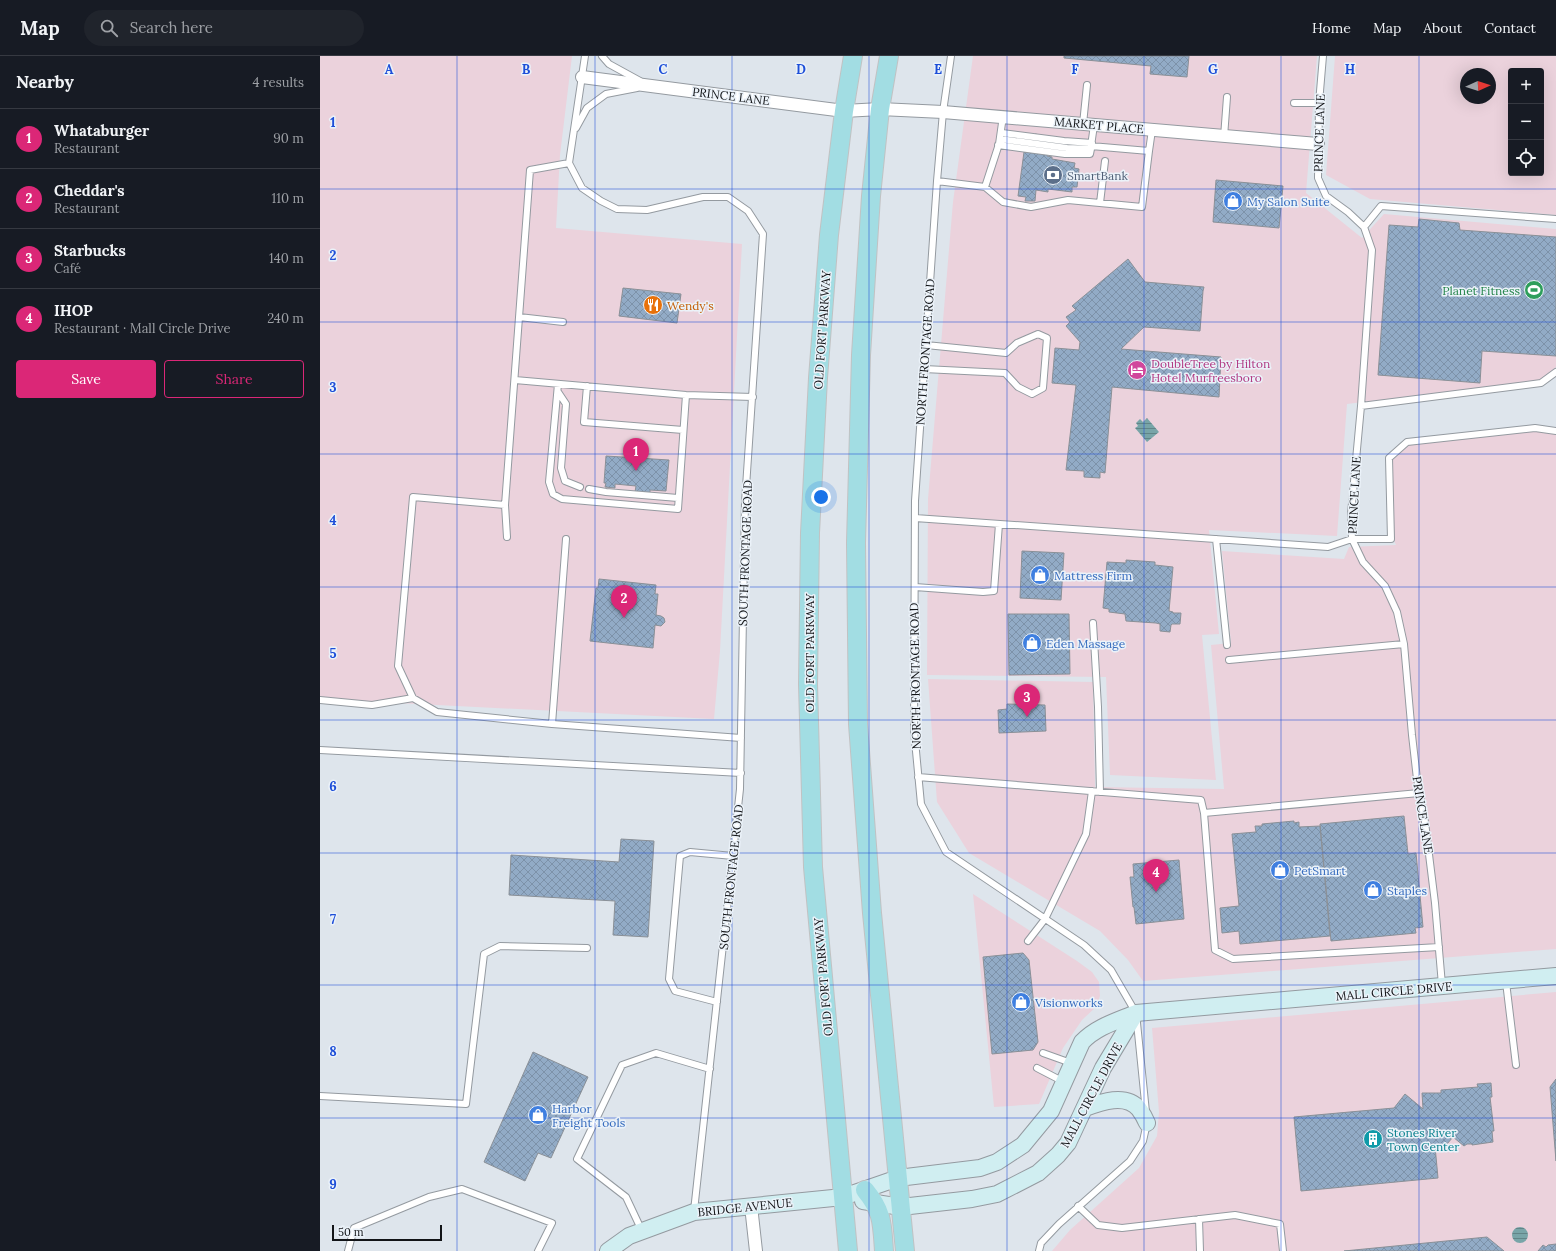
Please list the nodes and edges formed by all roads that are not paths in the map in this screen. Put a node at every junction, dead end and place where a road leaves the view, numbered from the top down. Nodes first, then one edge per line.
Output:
1 (585, 56) edge
2 (602, 56) edge
3 (853, 56) edge
4 (889, 56) edge
5 (951, 56) edge
6 (1323, 56) edge
7 (582, 77) junction
8 (1087, 85) dead end
9 (649, 86) junction
10 (1227, 97) dead end
11 (1294, 104) dead end
12 (1320, 104) junction
13 (880, 109) junction
14 (844, 111) junction
15 (943, 112) junction
16 (1003, 116) junction
17 (1088, 125) junction
18 (1152, 130) junction
19 (574, 132) junction
20 (1224, 137) junction
21 (1000, 139) junction
22 (1318, 144) junction
23 (1091, 146) junction
24 (1149, 152) junction
25 (1105, 160) dead end
26 (569, 163) junction
27 (937, 181) junction
28 (985, 187) junction
29 (1100, 203) junction
30 (1556, 219) edge
31 (1364, 227) junction
32 (519, 317) junction
33 (563, 322) dead end
34 (926, 346) junction
35 (924, 369) junction
36 (1556, 372) edge
37 (515, 380) junction
38 (558, 384) junction
39 (587, 386) junction
40 (558, 392) junction
41 (686, 395) junction
42 (753, 398) junction
43 (1361, 406) junction
44 (683, 430) junction
45 (1556, 431) edge
46 (580, 487) dead end
47 (589, 489) dead end
48 (678, 498) junction
49 (505, 505) junction
50 (915, 518) junction
51 (999, 524) junction
52 (507, 537) dead end
53 (566, 539) dead end
54 (1216, 539) junction
55 (1352, 539) junction
56 (914, 587) junction
57 (1093, 623) dead end
58 (1404, 644) junction
59 (1227, 645) dead end
60 (1229, 660) dead end
61 (413, 698) junction
62 (320, 700) edge
63 (552, 724) junction
64 (741, 738) junction
65 (320, 750) edge
66 (741, 773) junction
67 (918, 777) junction
68 (1092, 791) junction
69 (1100, 792) junction
70 (1419, 793) junction
71 (1204, 813) junction
72 (733, 856) junction
73 (1045, 919) junction
74 (1028, 941) dead end
75 (1439, 947) junction
76 (587, 948) dead end
77 (1556, 976) edge
78 (1506, 980) junction
79 (1442, 986) junction
80 (717, 1002) junction
81 (1136, 1013) junction
82 (1043, 1053) dead end
83 (1073, 1064) junction
84 (1516, 1064) dead end
85 (710, 1068) junction
86 (1037, 1068) dead end
87 (1065, 1083) junction
88 (320, 1096) edge
89 (1085, 1108) junction
90 (1147, 1123) junction
91 (898, 1178) junction
92 (870, 1196) junction
93 (843, 1198) junction
94 (751, 1206) junction
95 (1078, 1206) junction
96 (901, 1207) junction
97 (694, 1212) junction
98 (1199, 1219) junction
99 (642, 1231) junction
100 (348, 1251) edge
101 (538, 1251) edge
102 (608, 1251) edge
103 (756, 1251) edge
104 (848, 1251) edge
105 (884, 1251) edge
106 (905, 1251) edge
107 (1039, 1251) edge
108 (1200, 1251) edge
109 (1283, 1251) edge

1 - 7 lane
2 - 9 lane
3 - 14 main road, OLD FORT PARKWAY
4 - 13 main road
5 - 15 lane, NORTH FRONTAGE ROAD
6 - 12 lane, PRINCE LANE
7 - 9 street, PRINCE LANE
7 - 19 lane
8 - 17 lane
9 - 14 street, PRINCE LANE
9 - 19 lane
10 - 20 lane
11 - 12 lane
12 - 22 lane, PRINCE LANE
13 - 14 street, PRINCE LANE
13 - 15 street, MARKET PLACE
13 - 91 main road
14 - 93 main road, OLD FORT PARKWAY
15 - 16 street, MARKET PLACE
15 - 27 lane, NORTH FRONTAGE ROAD
16 - 17 street, MARKET PLACE
16 - 21 lane
17 - 18 street, MARKET PLACE
17 - 23 lane
18 - 20 street, MARKET PLACE
18 - 24 lane
19 - 26 lane
20 - 22 street, MARKET PLACE
21 - 23 lane
21 - 23 lane
21 - 28 lane
22 - 31 lane, PRINCE LANE
23 - 24 lane
24 - 29 lane
25 - 29 lane
26 - 32 lane
26 - 42 lane, SOUTH FRONTAGE ROAD
27 - 28 lane
27 - 34 lane, NORTH FRONTAGE ROAD
28 - 29 lane
30 - 31 lane
31 - 43 lane, PRINCE LANE
32 - 33 lane
32 - 37 lane
34 - 35 lane, NORTH FRONTAGE ROAD
34 - 35 lane
35 - 50 lane, NORTH FRONTAGE ROAD
36 - 43 lane
37 - 38 lane
37 - 49 lane
38 - 39 lane
38 - 40 lane
39 - 41 lane
39 - 44 lane
40 - 46 lane
40 - 48 lane
41 - 42 lane
41 - 44 lane
42 - 64 lane, SOUTH FRONTAGE ROAD
43 - 55 lane, PRINCE LANE
44 - 48 lane
45 - 55 lane
47 - 48 lane
49 - 52 lane
49 - 61 lane
50 - 51 lane
50 - 56 lane, NORTH FRONTAGE ROAD
51 - 54 lane
51 - 56 lane
53 - 63 lane
54 - 55 lane
54 - 59 lane
55 - 58 lane, PRINCE LANE
56 - 67 lane, NORTH FRONTAGE ROAD
57 - 69 lane
58 - 60 lane
58 - 70 lane, PRINCE LANE
61 - 62 lane
61 - 63 lane
63 - 64 lane
64 - 66 lane, SOUTH FRONTAGE ROAD
65 - 66 lane
66 - 72 lane, SOUTH FRONTAGE ROAD
67 - 68 lane
67 - 73 lane, NORTH FRONTAGE ROAD
68 - 69 lane
68 - 73 lane
69 - 71 lane
70 - 71 lane
70 - 75 lane, PRINCE LANE
71 - 75 lane
72 - 80 lane, SOUTH FRONTAGE ROAD
72 - 80 lane
73 - 74 lane
73 - 81 lane, NORTH FRONTAGE ROAD
75 - 79 lane, PRINCE LANE
76 - 88 lane
77 - 78 street, MALL CIRCLE DRIVE
78 - 79 street, MALL CIRCLE DRIVE
78 - 84 lane
79 - 81 street, MALL CIRCLE DRIVE
80 - 85 lane, SOUTH FRONTAGE ROAD
81 - 83 street, MALL CIRCLE DRIVE
81 - 89 street, MALL CIRCLE DRIVE
81 - 90 lane, NORTH FRONTAGE ROAD
82 - 83 lane
83 - 87 street, MALL CIRCLE DRIVE
85 - 97 lane, SOUTH FRONTAGE ROAD
85 - 99 lane
86 - 87 lane
87 - 91 street, MALL CIRCLE DRIVE
89 - 90 street
89 - 96 street, MALL CIRCLE DRIVE
90 - 95 lane, NORTH FRONTAGE ROAD
91 - 92 street, MALL CIRCLE DRIVE
91 - 96 main road
92 - 93 street, MALL CIRCLE DRIVE
92 - 96 street, MALL CIRCLE DRIVE
92 - 105 main road
93 - 94 street, BRIDGE AVENUE
93 - 104 main road, OLD FORT PARKWAY
94 - 97 street, BRIDGE AVENUE
94 - 103 street
95 - 98 lane
95 - 107 lane, NORTH FRONTAGE ROAD
96 - 106 main road
97 - 99 street, BRIDGE AVENUE
98 - 108 lane
98 - 109 lane
99 - 102 street, BRIDGE AVENUE
100 - 101 lane

